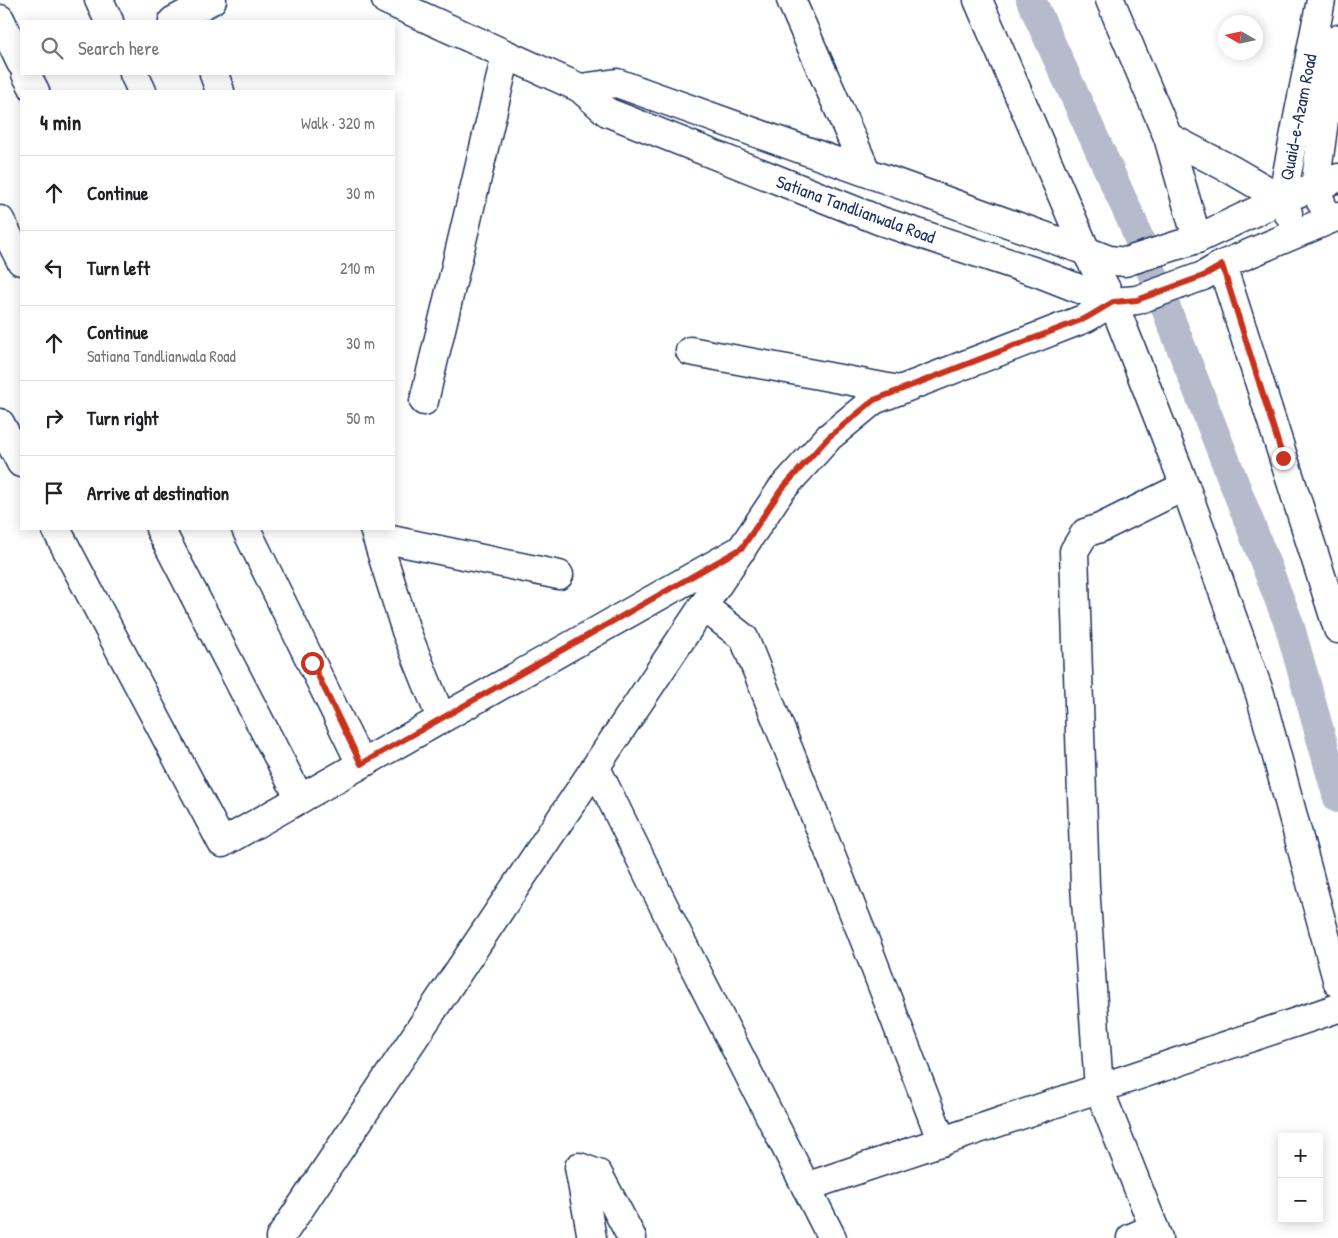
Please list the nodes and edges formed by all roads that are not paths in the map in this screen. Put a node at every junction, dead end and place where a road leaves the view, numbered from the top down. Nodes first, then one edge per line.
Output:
1 (100, 0) edge
2 (386, 0) edge
3 (791, 0) edge
4 (978, 0) edge
5 (1110, 0) edge
6 (1321, 0) edge
7 (0, 20) edge
8 (109, 20) edge
9 (1338, 39) edge
10 (506, 54) junction
11 (20, 62) edge
12 (27, 75) edge
13 (134, 75) edge
14 (214, 75) edge
15 (580, 88) junction
16 (34, 90) edge
17 (142, 90) edge
18 (220, 90) edge
19 (1333, 90) edge
20 (1168, 137) junction
21 (866, 171) junction
22 (1327, 183) edge
23 (1282, 199) junction
24 (1333, 218) edge
25 (0, 220) edge
26 (1295, 233) junction
27 (1191, 241) junction
28 (1086, 250) junction
29 (20, 258) edge
30 (1213, 270) junction
31 (1125, 301) junction
32 (690, 351) dead end
33 (899, 390) junction
34 (424, 400) dead end
35 (0, 423) edge
36 (20, 461) edge
37 (1185, 486) junction
38 (57, 530) edge
39 (161, 530) edge
40 (246, 530) edge
41 (376, 533) edge
42 (742, 548) junction
43 (559, 575) dead end
44 (703, 606) junction
45 (1338, 629) edge
46 (441, 718) junction
47 (361, 764) junction
48 (596, 768) junction
49 (300, 799) junction
50 (1338, 983) edge
51 (1338, 1008) edge
52 (1099, 1088) junction
53 (942, 1142) junction
54 (806, 1187) junction
55 (1147, 1235) edge
56 (280, 1238) edge
57 (592, 1238) edge
58 (632, 1238) edge
59 (832, 1238) edge

1 - 8 street
2 - 10 street, Satiana Tandlianwala Road
3 - 21 street
4 - 28 street
5 - 20 street
6 - 23 street, Quaid-e-Azam Road
7 - 11 street
9 - 19 street, Quaid-e-Azam Road
10 - 15 street, Satiana Tandlianwala Road
10 - 34 street
12 - 16 street
13 - 17 street
14 - 18 street
15 - 21 street
15 - 31 street, Satiana Tandlianwala Road
19 - 22 street, Quaid-e-Azam Road
20 - 23 street
20 - 27 street
21 - 28 street
22 - 23 street
22 - 24 street, Quaid-e-Azam Road
23 - 26 street, Quaid-e-Azam Road
23 - 27 street
24 - 26 street
25 - 29 street
26 - 30 street
27 - 28 street
28 - 31 street
30 - 31 street
30 - 45 street
31 - 33 street
31 - 37 street
32 - 33 street
33 - 42 street
35 - 36 street
37 - 50 street
37 - 52 street
38 - 49 street
39 - 49 street
40 - 47 street
41 - 43 street
41 - 46 street
42 - 44 street
42 - 46 street
44 - 48 street
44 - 53 street
46 - 47 street
47 - 49 street
48 - 54 street
48 - 56 street
51 - 52 street
52 - 53 street
52 - 55 street
53 - 54 street
54 - 59 street
57 - 58 street

